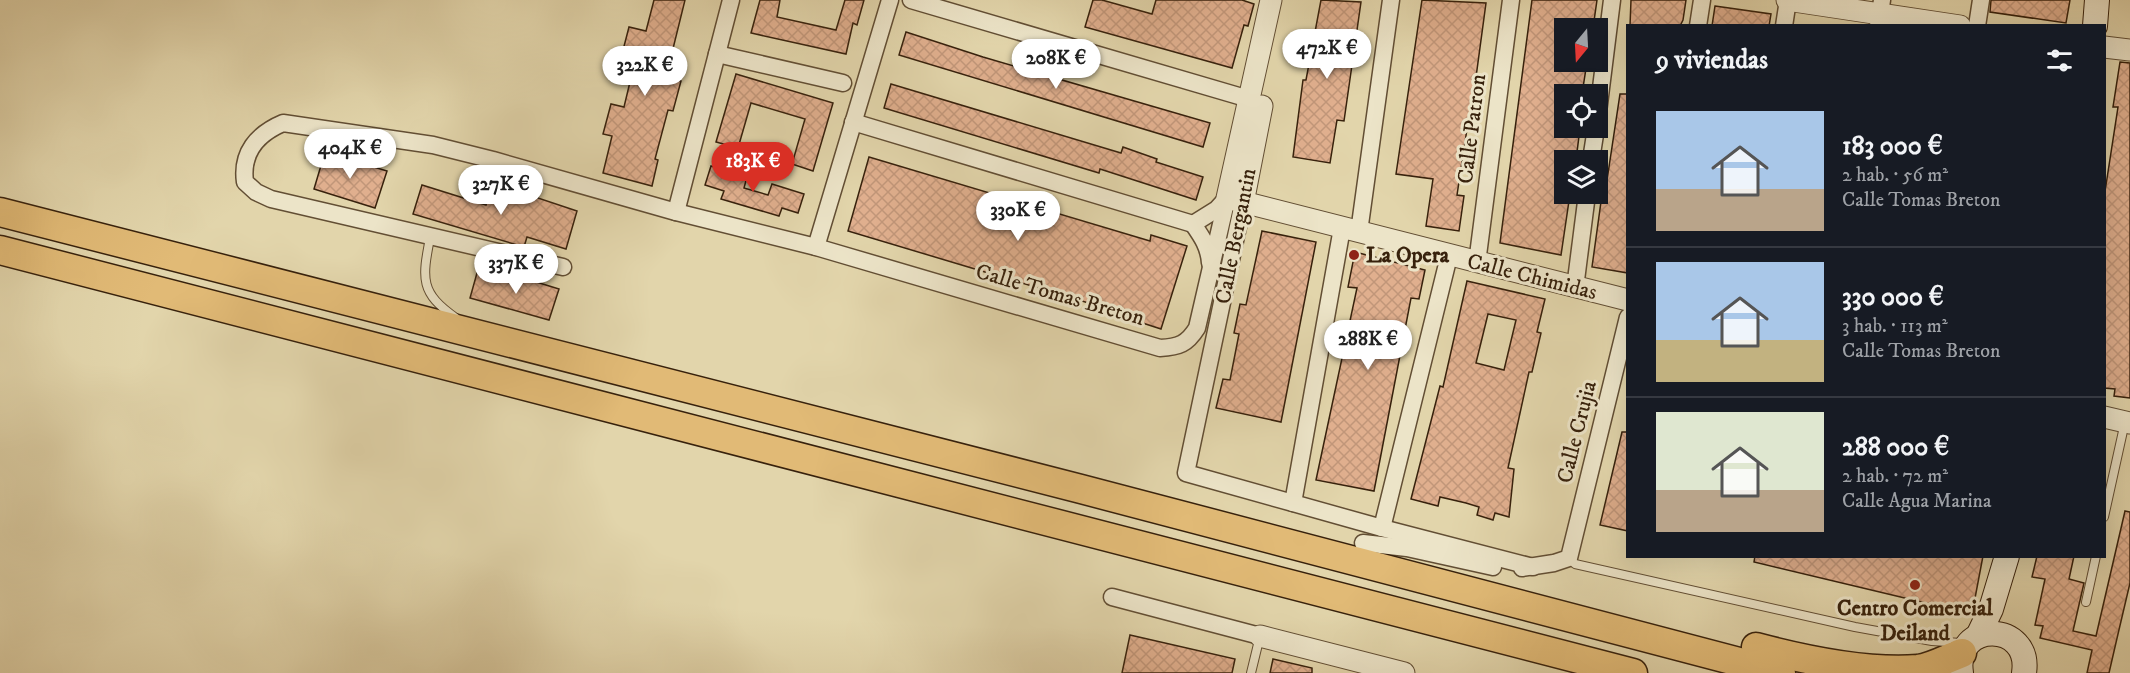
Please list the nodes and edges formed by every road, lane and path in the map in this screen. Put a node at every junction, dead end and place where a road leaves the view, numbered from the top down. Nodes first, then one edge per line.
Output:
1 (731, 0) edge
2 (890, 0) edge
3 (910, 0) edge
4 (1271, 0) edge
5 (1286, 0) edge
6 (1391, 0) edge
7 (1511, 0) edge
8 (1612, 0) edge
9 (1702, 0) edge
10 (1788, 0) edge
11 (1981, 0) edge
12 (2097, 0) edge
13 (1880, 13) edge
14 (1698, 24) edge
15 (1784, 24) edge
16 (1948, 24) edge
17 (1977, 24) edge
18 (2095, 24) edge
19 (2106, 47) edge
20 (2130, 50) edge
21 (717, 54) junction
22 (843, 83) dead end
23 (1602, 84) edge
24 (1249, 99) junction
25 (853, 122) junction
26 (1235, 200) junction
27 (1586, 204) edge
28 (0, 212) edge
29 (676, 212) junction
30 (1193, 224) junction
31 (1351, 230) junction
32 (430, 238) junction
33 (816, 247) junction
34 (0, 250) edge
35 (1449, 256) junction
36 (1477, 263) junction
37 (562, 267) dead end
38 (1211, 269) junction
39 (1575, 288) junction
40 (1626, 300) edge
41 (1626, 324) edge
42 (483, 337) junction
43 (2106, 417) edge
44 (2128, 422) edge
45 (1081, 489) junction
46 (1293, 503) junction
47 (2106, 509) edge
48 (1373, 536) junction
49 (1569, 558) junction
50 (2096, 558) edge
51 (2006, 563) edge
52 (1533, 567) junction
53 (1112, 597) dead end
54 (2086, 602) dead end
55 (1260, 636) junction
56 (2009, 637) junction
57 (1967, 651) edge
58 (2026, 670) edge
59 (1251, 673) edge
60 (1404, 673) edge
61 (1633, 673) edge
62 (1781, 673) edge

1 - 21 street
2 - 25 street
3 - 24 street
4 - 24 street
5 - 26 street, Calle Bergantin
6 - 31 street
7 - 36 street, Calle Patron
8 - 23 street
9 - 14 street
10 - 13 street
10 - 15 street
11 - 17 street
12 - 18 main road
13 - 16 street
19 - 20 street
21 - 22 street
21 - 29 street
24 - 26 street
25 - 30 street
25 - 33 street
26 - 30 street
26 - 31 street, Calle Chimidas
26 - 38 street
26 - 46 street, Calle Bergantin
27 - 39 street
28 - 42 highway
29 - 32 street, Calle Tomas Breton
29 - 33 street, Calle Tomas Breton
30 - 38 street
31 - 35 street, Calle Chimidas
31 - 46 street
32 - 37 street
32 - 42 lane
33 - 38 street, Calle Tomas Breton
34 - 61 highway
35 - 36 street, Calle Chimidas
35 - 48 street
36 - 39 street, Calle Chimidas
39 - 40 street, Calle Chimidas
41 - 49 street, Calle Crujia
42 - 45 highway
43 - 44 street
44 - 47 lane
45 - 48 highway
45 - 62 highway
46 - 48 street
48 - 52 street
48 - 52 street
48 - 57 highway
49 - 52 street
49 - 57 lane
50 - 54 lane
51 - 56 main road
51 - 57 main road
53 - 55 street
55 - 59 lane
55 - 60 street
56 - 57 main road
56 - 58 main road

